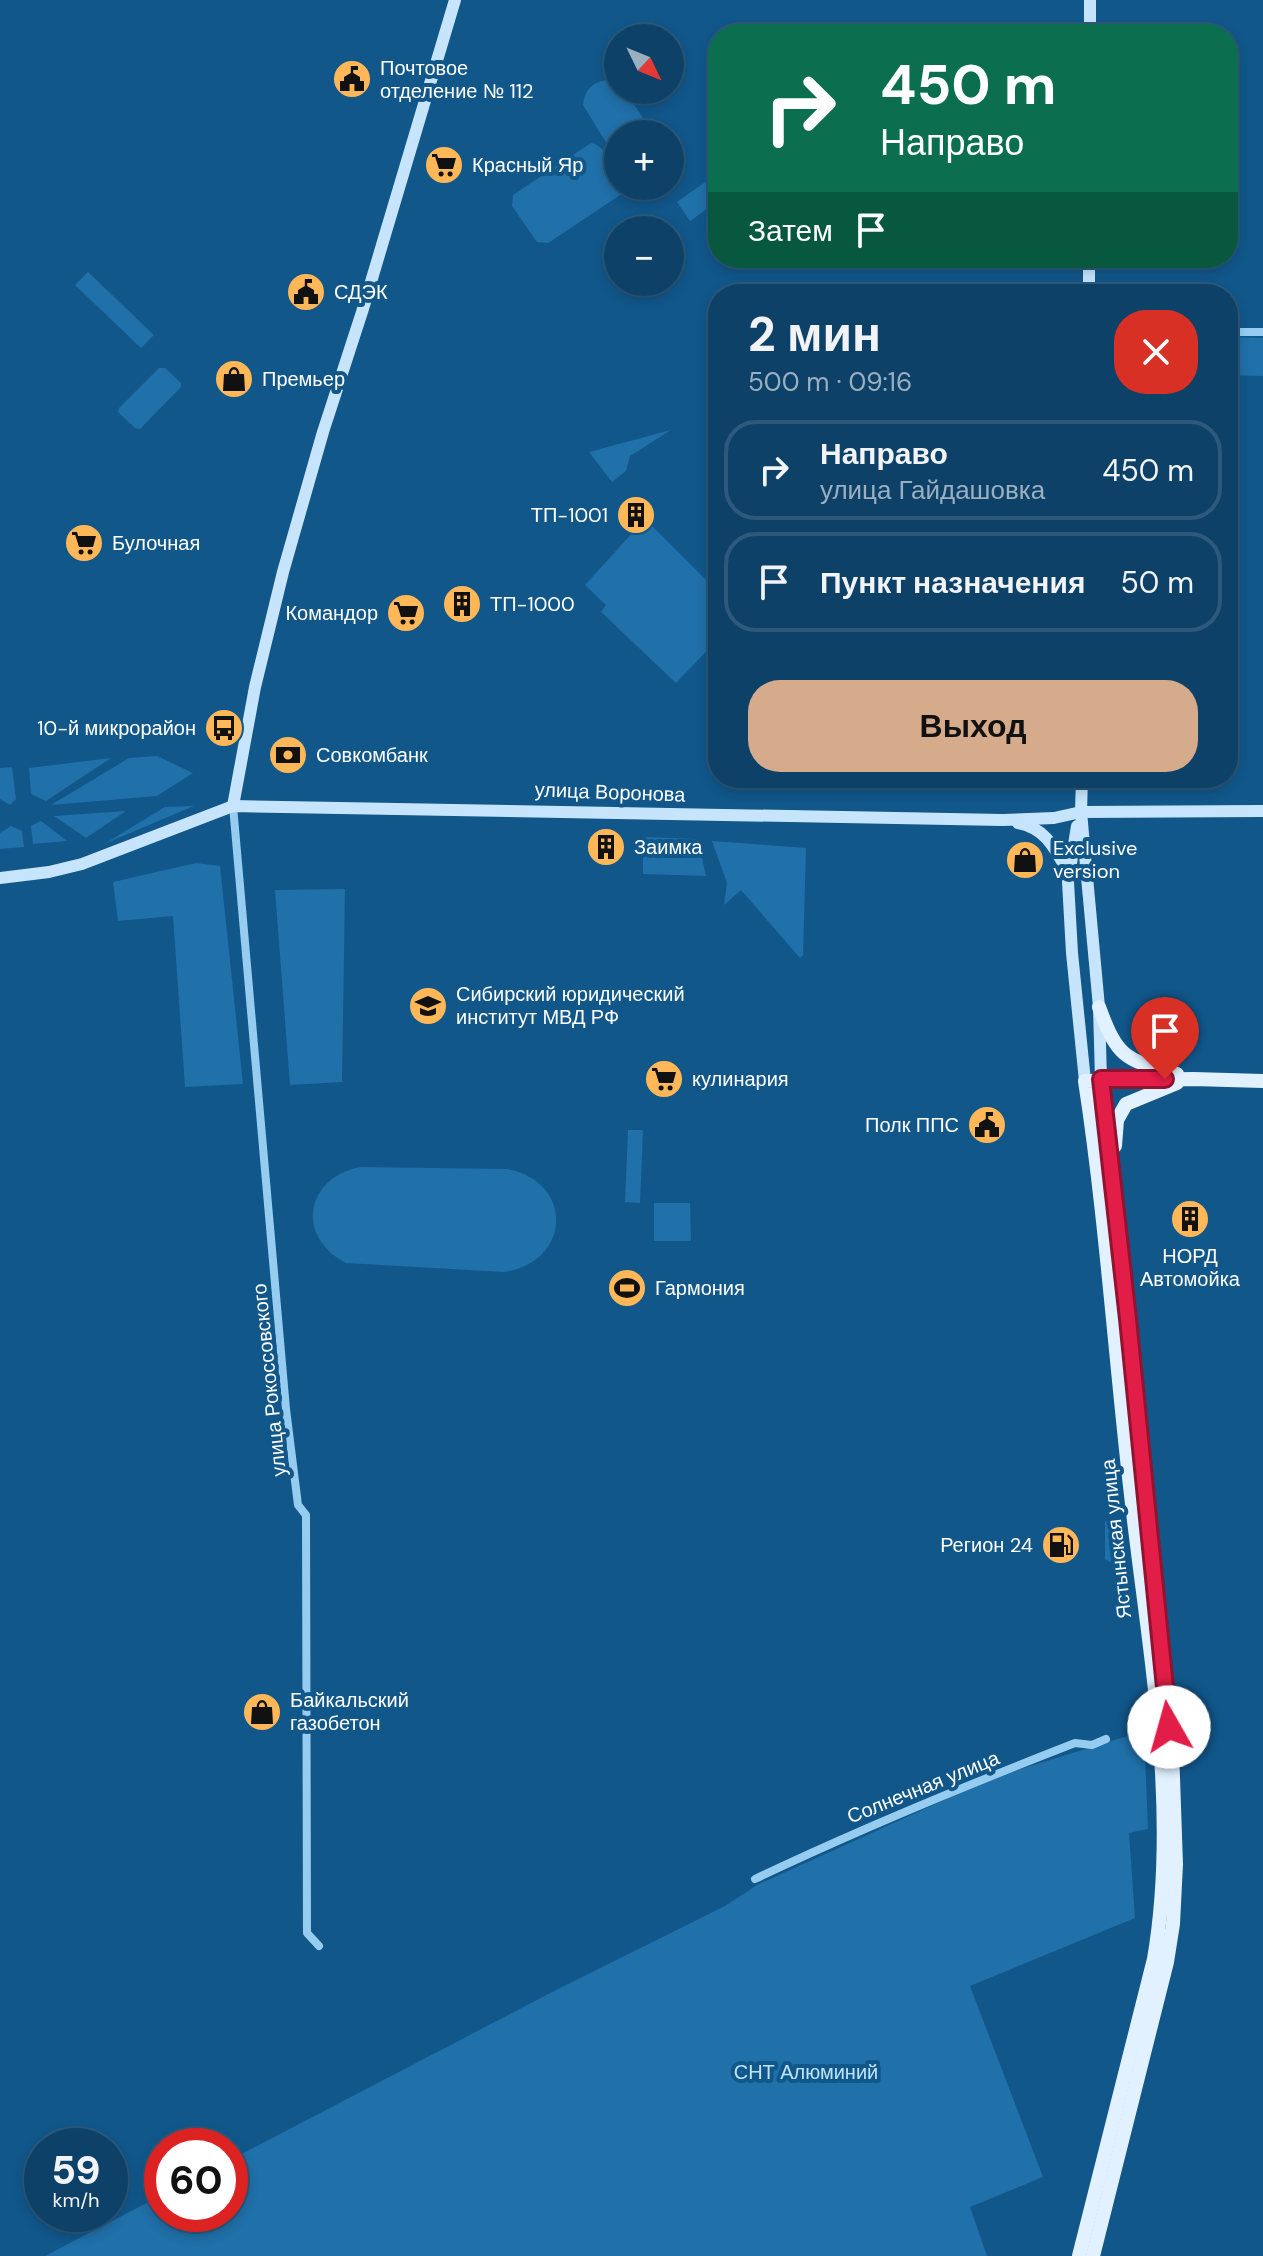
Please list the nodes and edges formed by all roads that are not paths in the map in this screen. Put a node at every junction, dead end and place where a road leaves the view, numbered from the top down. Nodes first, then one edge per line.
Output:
1 (455, 0) edge
2 (1090, 0) edge
3 (1090, 24) edge
4 (1238, 332) edge
5 (1263, 332) edge
6 (1082, 788) edge
7 (233, 806) junction
8 (1263, 811) edge
9 (1081, 812) junction
10 (1003, 820) junction
11 (1068, 872) junction
12 (0, 878) edge
13 (1099, 1007) junction
14 (1193, 1079) junction
15 (1093, 1080) junction
16 (1263, 1081) edge
17 (1113, 1186) junction
18 (1106, 1739) dead end
19 (755, 1879) dead end
20 (319, 1946) dead end
21 (1079, 2256) edge
22 (1093, 2256) edge

1 - 7 main road
2 - 3 main road
4 - 5 street
6 - 9 main road, Ястынская улица
7 - 10 main road, улица Воронова
7 - 12 main road, улица Воронова
7 - 20 street, улица Рокоссовского
8 - 9 main road, улица Воронова
9 - 10 main road, улица Воронова
9 - 11 main road, Ястынская улица
9 - 13 main road, Ястынская улица
10 - 11 main road
11 - 15 main road, Ястынская улица
13 - 14 main road
13 - 15 main road, Ястынская улица
14 - 15 main road
14 - 16 main road
14 - 17 main road
15 - 17 main road, Ястынская улица
15 - 21 main road, Ястынская улица
17 - 22 main road, Ястынская улица
18 - 19 street, Солнечная улица

